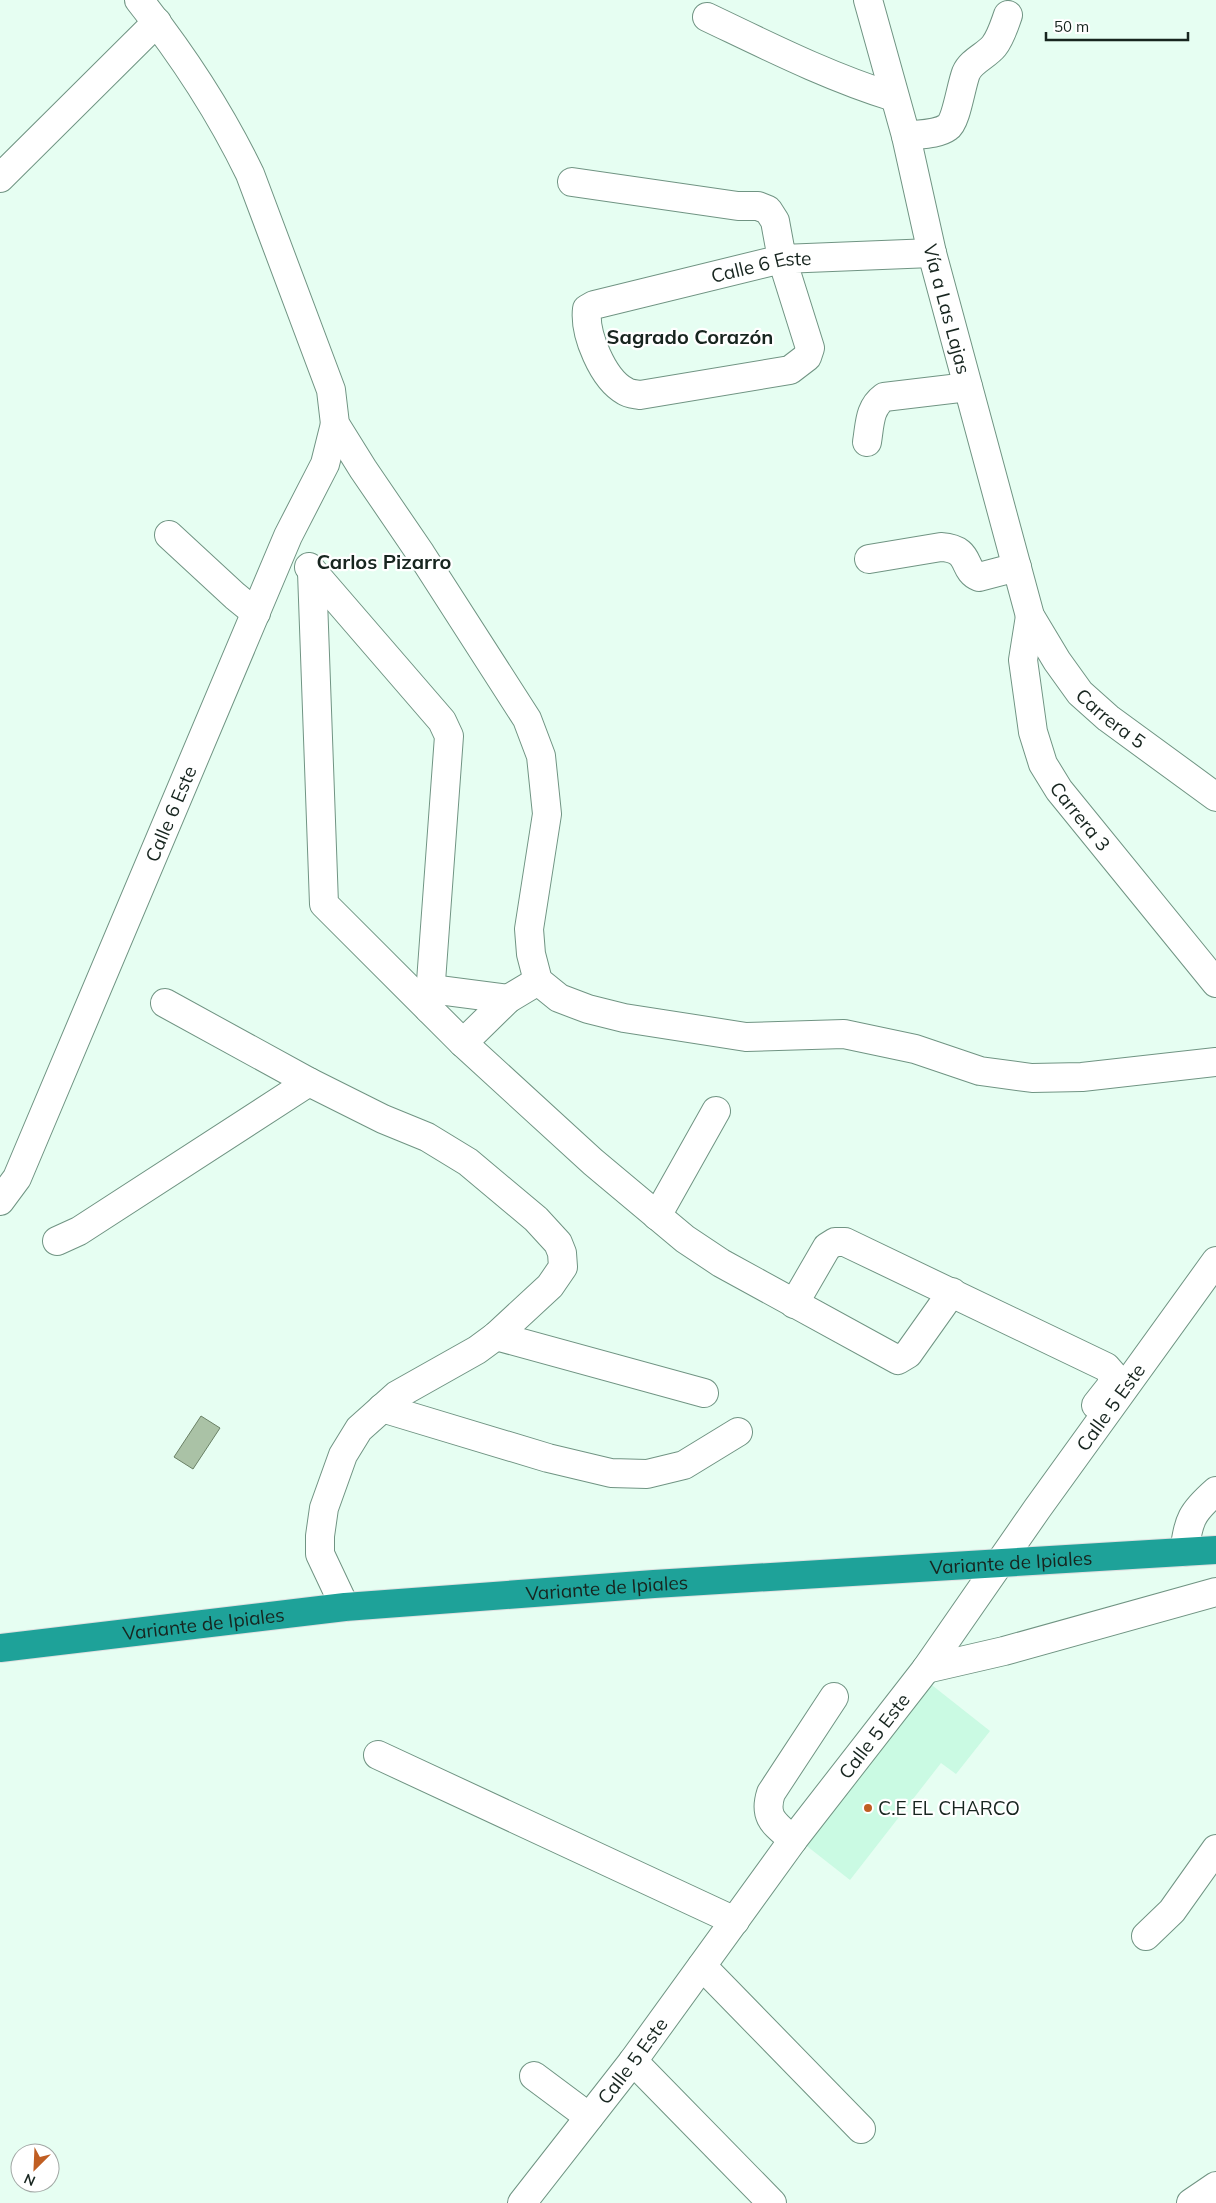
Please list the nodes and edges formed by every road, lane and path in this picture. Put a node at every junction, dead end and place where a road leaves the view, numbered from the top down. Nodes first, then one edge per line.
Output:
1 (139, 0) edge
2 (868, 0) edge
3 (1008, 15) dead end
4 (707, 17) dead end
5 (157, 22) junction
6 (894, 97) junction
7 (906, 136) junction
8 (0, 178) edge
9 (572, 182) dead end
10 (932, 253) junction
11 (782, 258) junction
12 (968, 387) junction
13 (336, 424) junction
14 (867, 442) dead end
15 (169, 535) dead end
16 (288, 536) junction
17 (869, 559) dead end
18 (1017, 567) junction
19 (312, 572) junction
20 (256, 613) junction
21 (1030, 616) junction
22 (1216, 797) edge
23 (538, 981) junction
24 (1216, 983) edge
25 (430, 999) junction
26 (508, 999) junction
27 (165, 1003) dead end
28 (464, 1043) junction
29 (1216, 1062) edge
30 (309, 1082) junction
31 (716, 1111) dead end
32 (0, 1201) edge
33 (658, 1216) junction
34 (57, 1241) dead end
35 (1216, 1261) edge
36 (952, 1292) junction
37 (794, 1304) junction
38 (496, 1336) junction
39 (704, 1393) dead end
40 (382, 1408) junction
41 (738, 1432) dead end
42 (1216, 1491) edge
43 (1037, 1509) junction
44 (1216, 1550) edge
45 (1184, 1552) junction
46 (1000, 1564) junction
47 (1216, 1592) edge
48 (345, 1607) junction
49 (0, 1648) edge
50 (926, 1669) junction
51 (834, 1697) dead end
52 (378, 1755) dead end
53 (793, 1840) junction
54 (1216, 1849) edge
55 (735, 1921) junction
56 (1146, 1936) dead end
57 (702, 1966) junction
58 (633, 2061) junction
59 (534, 2076) dead end
60 (589, 2117) junction
61 (861, 2129) dead end
62 (1216, 2186) edge
63 (522, 2203) edge
64 (772, 2203) edge
65 (1191, 2203) edge

1 - 5 street
2 - 6 street, Vía a Las Lajas
3 - 7 street
4 - 6 street
5 - 8 street
5 - 13 street
6 - 7 street, Vía a Las Lajas
7 - 10 street, Vía a Las Lajas
9 - 11 street
10 - 11 street, Calle 6 Este
10 - 12 street, Vía a Las Lajas
11 - 11 street, Calle 6 Este
12 - 14 street
12 - 18 street, Vía a Las Lajas
13 - 16 street, Calle 6 Este
13 - 23 street
15 - 20 street
16 - 19 street
16 - 20 street, Calle 6 Este
17 - 18 street
18 - 21 street, Vía a Las Lajas
19 - 25 street
19 - 25 street
20 - 32 street, Calle 6 Este
21 - 22 street, Carrera 5
21 - 24 street, Carrera 3
23 - 26 street
23 - 29 street
25 - 26 street
25 - 28 street
26 - 28 street
27 - 30 street
28 - 33 street
30 - 34 street
30 - 38 street
31 - 33 street
33 - 37 street
35 - 43 street, Calle 5 Este
36 - 37 street
36 - 37 street
36 - 43 street
38 - 39 street
38 - 40 street
40 - 41 street
40 - 48 street
42 - 45 street
43 - 46 street, Calle 5 Este
44 - 45 highway, Variante de Ipiales
45 - 46 highway, Variante de Ipiales
46 - 48 highway, Variante de Ipiales
46 - 50 street, Calle 5 Este
47 - 50 street
48 - 49 highway, Variante de Ipiales
50 - 53 street, Calle 5 Este
51 - 53 street
52 - 55 street
53 - 55 street, Calle 5 Este
54 - 56 street
55 - 57 street, Calle 5 Este
57 - 58 street, Calle 5 Este
57 - 61 street
58 - 60 street, Calle 5 Este
58 - 64 street
59 - 60 street
60 - 63 street, Calle 5 Este
62 - 65 street

